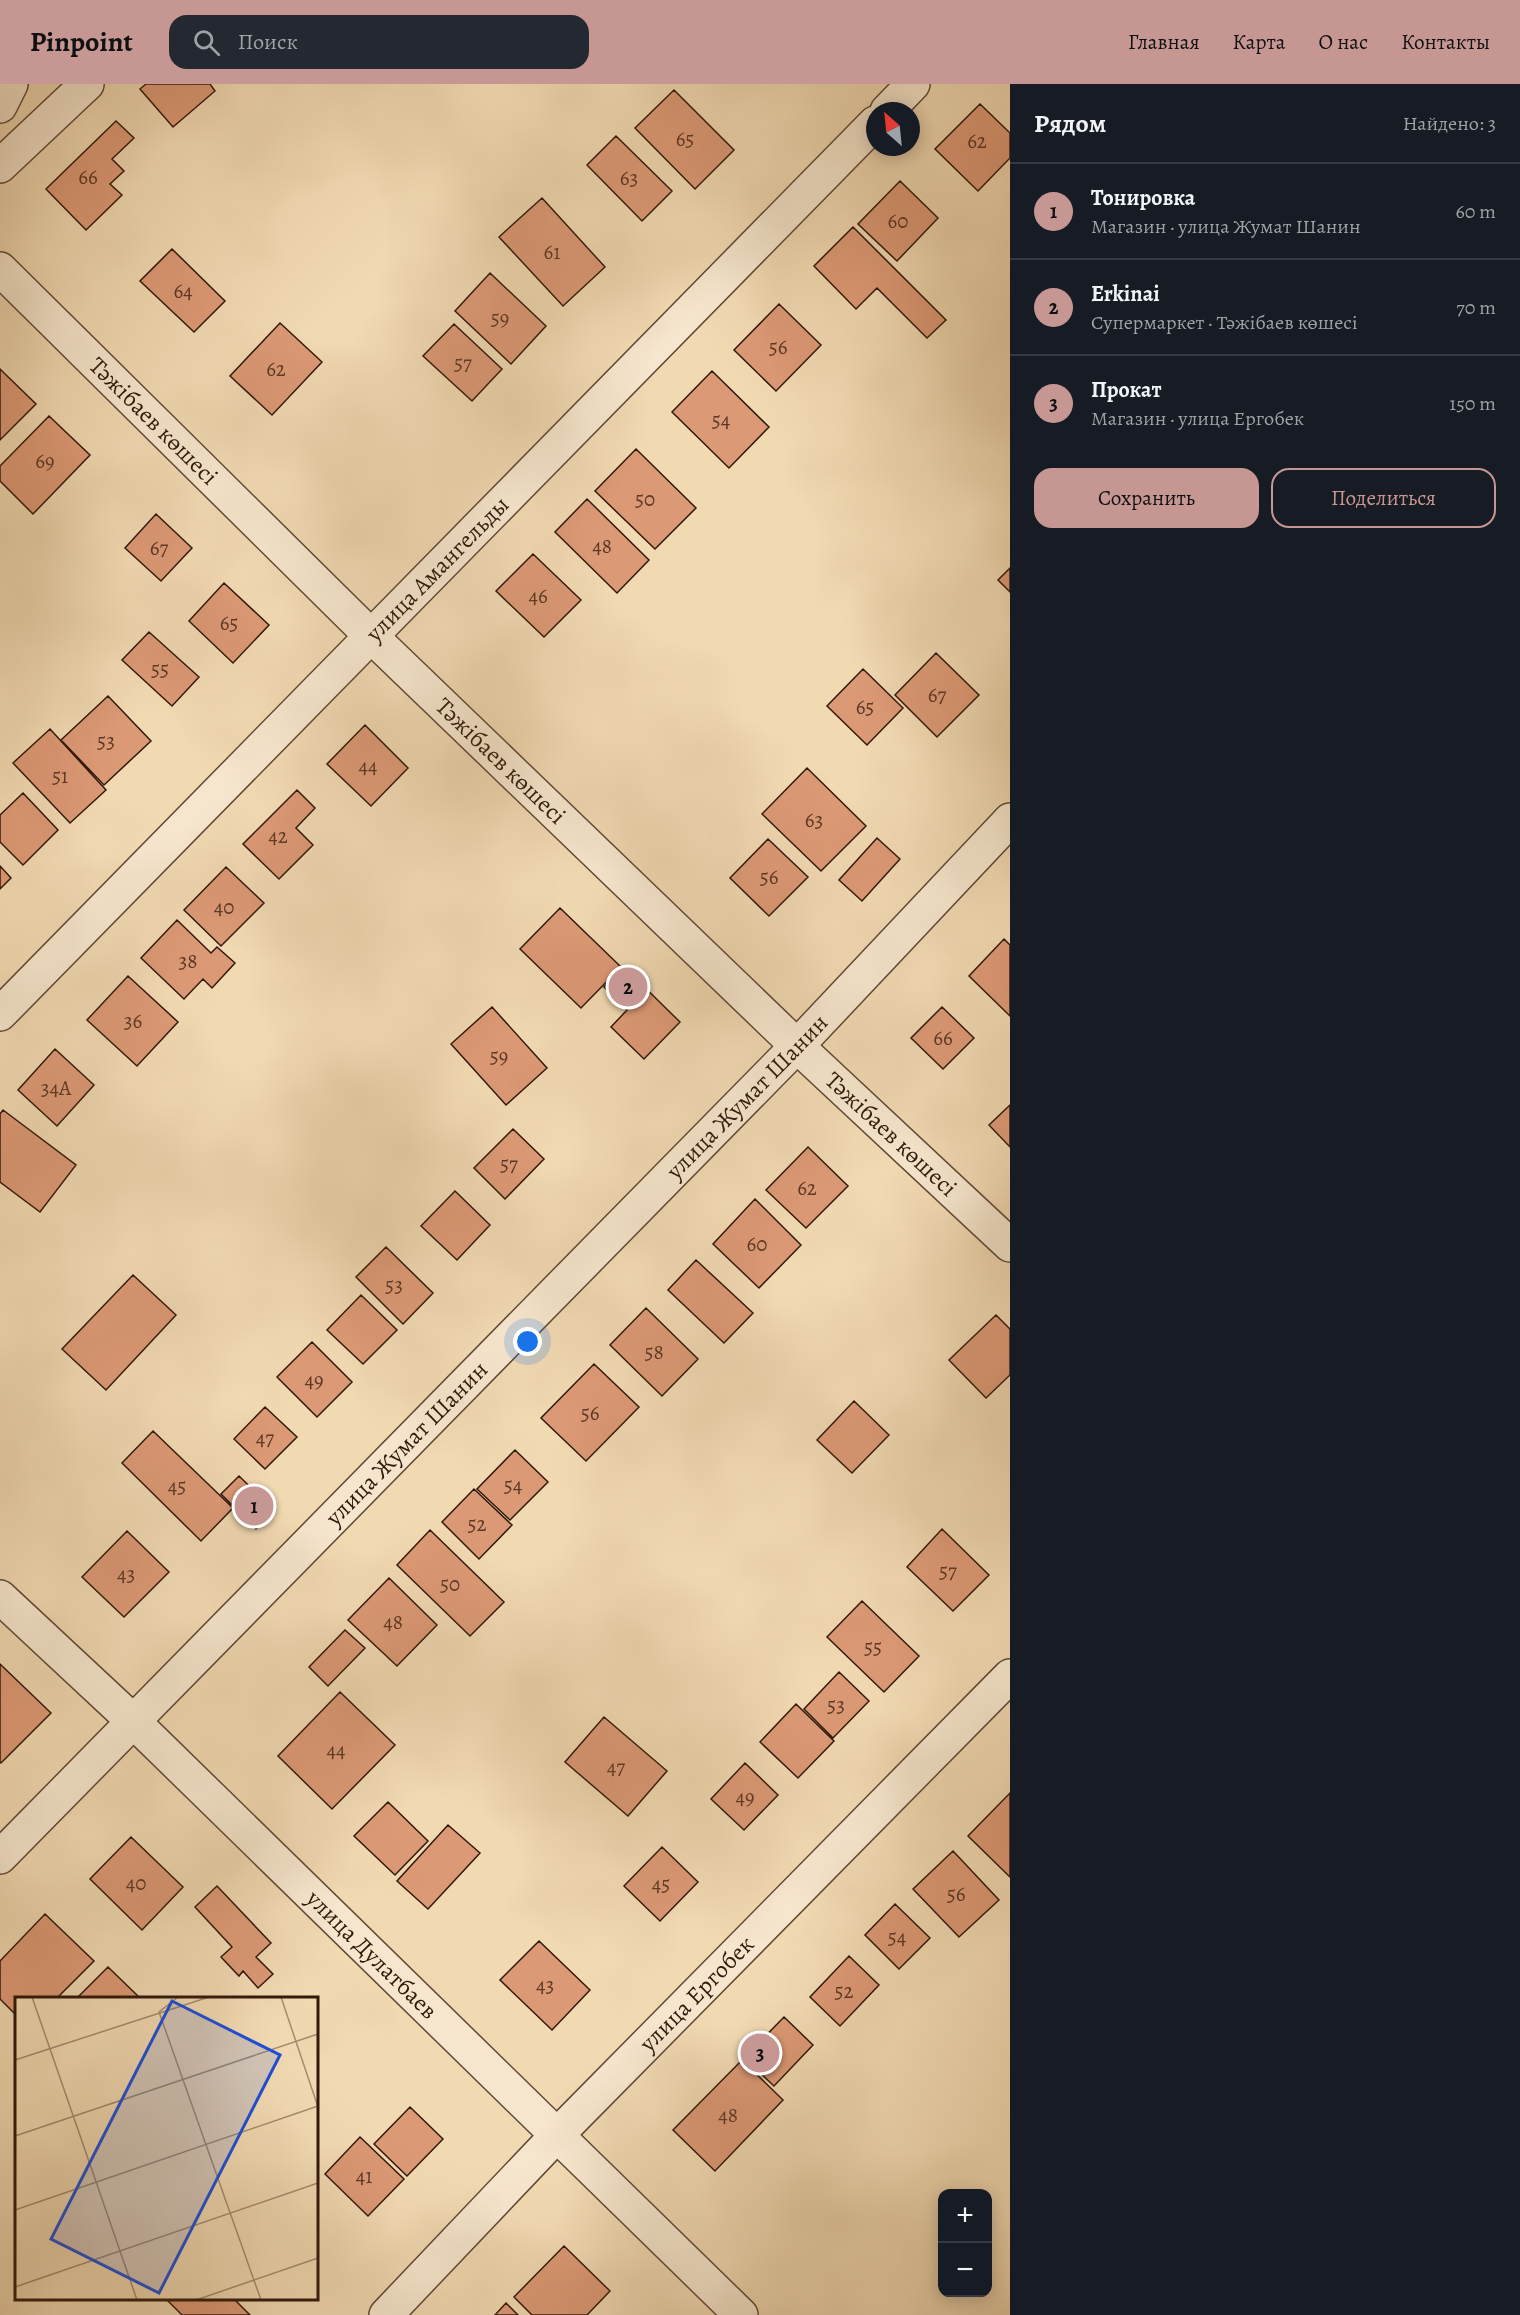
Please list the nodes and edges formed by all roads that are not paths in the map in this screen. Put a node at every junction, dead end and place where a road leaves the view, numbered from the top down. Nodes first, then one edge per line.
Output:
1 (11, 84) edge
2 (87, 84) edge
3 (913, 84) edge
4 (896, 102) edge
5 (0, 106) edge
6 (866, 132) edge
7 (0, 166) edge
8 (0, 269) edge
9 (370, 635) junction
10 (1010, 820) edge
11 (0, 1014) edge
12 (797, 1046) junction
13 (1010, 1245) edge
14 (0, 1597) edge
15 (1010, 1676) edge
16 (133, 1721) junction
17 (0, 1857) edge
18 (558, 2134) junction
19 (386, 2315) edge
20 (741, 2315) edge

1 - 5 street
2 - 7 street
3 - 4 street
6 - 9 street, улица Амангельды
8 - 9 street, Тәжібаев көшесі
9 - 11 street, улица Амангельды
9 - 12 street, Тәжібаев көшесі
10 - 12 street, улица Жумат Шанин
12 - 13 street, Тәжібаев көшесі
12 - 16 street, улица Жумат Шанин
14 - 16 street, улица Дулатбаев
15 - 18 street, улица Ергобек
16 - 17 street, улица Жумат Шанин
16 - 18 street, улица Дулатбаев
18 - 19 street, улица Ергобек
18 - 20 street, улица Дулатбаев

